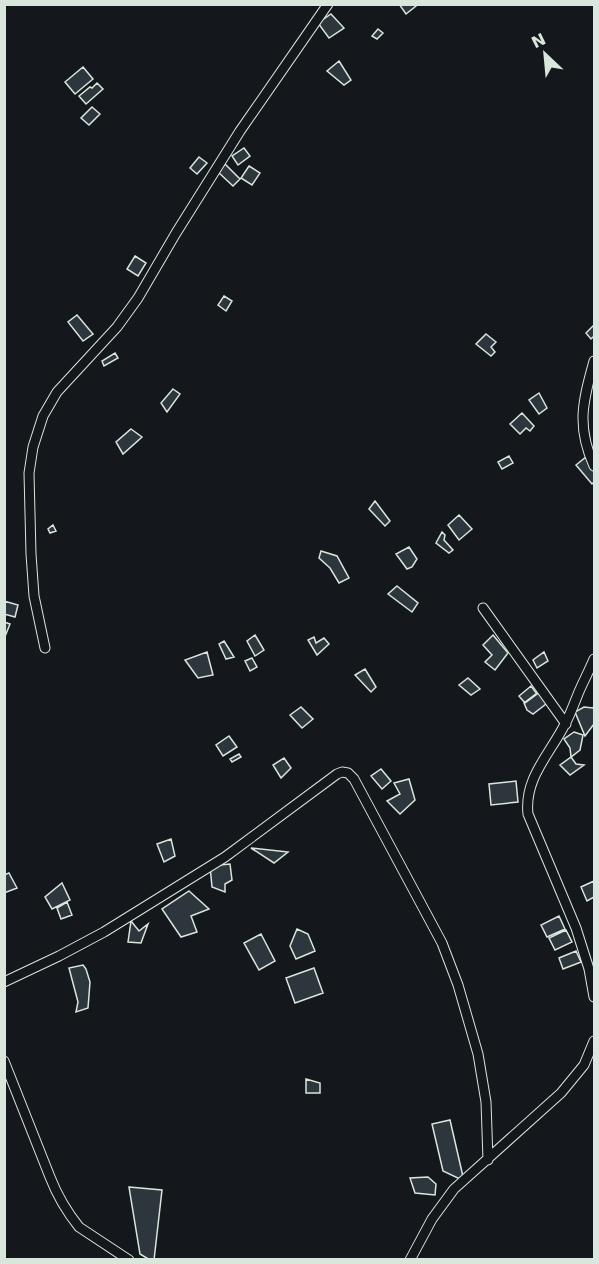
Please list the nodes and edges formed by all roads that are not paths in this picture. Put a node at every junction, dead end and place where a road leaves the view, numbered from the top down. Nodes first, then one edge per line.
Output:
1 (328, 4) edge
2 (594, 361) edge
3 (594, 466) edge
4 (483, 608) dead end
5 (45, 648) dead end
6 (594, 659) edge
7 (566, 724) junction
8 (4, 982) edge
9 (594, 997) edge
10 (594, 1041) edge
11 (4, 1061) edge
12 (488, 1160) junction
13 (129, 1260) edge
14 (410, 1260) edge

1 - 5 street
2 - 3 street
4 - 7 street
6 - 7 street
7 - 9 street
8 - 12 street
10 - 12 street
11 - 13 street
12 - 14 street

